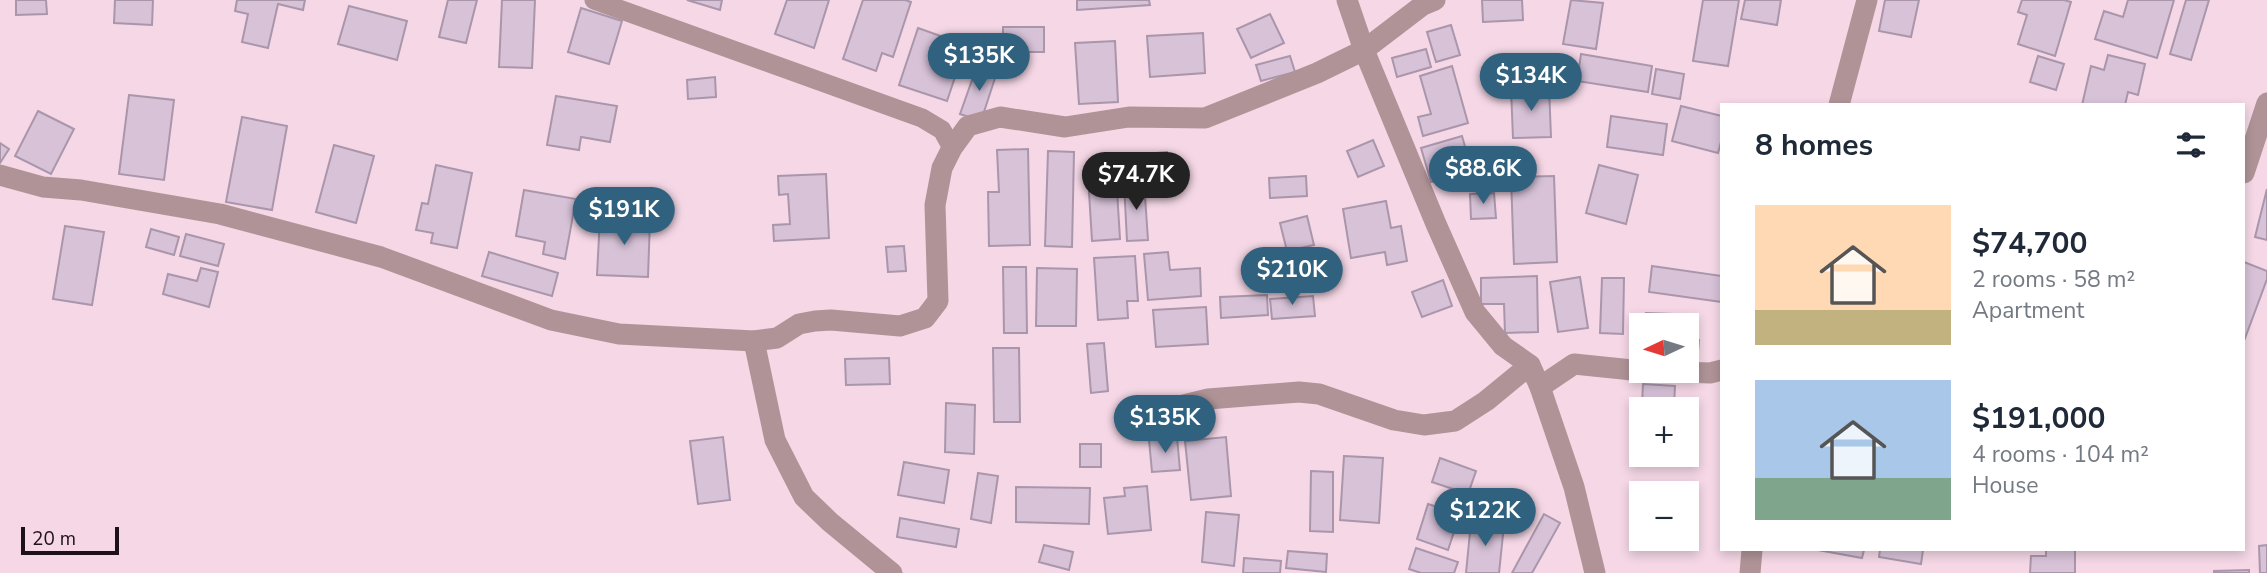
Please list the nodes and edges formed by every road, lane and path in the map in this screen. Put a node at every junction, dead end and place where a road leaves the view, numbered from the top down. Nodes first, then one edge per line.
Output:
1 (594, 0) edge
2 (1347, 0) edge
3 (1434, 0) edge
4 (1867, 0) edge
5 (1364, 50) junction
6 (1840, 103) edge
7 (2267, 103) edge
8 (952, 148) junction
9 (2245, 170) edge
10 (0, 174) edge
11 (754, 341) junction
12 (1530, 365) junction
13 (1629, 370) edge
14 (1720, 370) edge
15 (1699, 373) edge
16 (1540, 387) junction
17 (1143, 415) dead end
18 (1752, 551) edge
19 (892, 573) edge
20 (1595, 573) edge
21 (1751, 573) edge

1 - 8 lane
2 - 5 street
3 - 5 street
4 - 6 street
5 - 8 street
5 - 12 street
7 - 9 street
8 - 11 street
10 - 11 street
11 - 19 street
12 - 16 street
12 - 17 street
13 - 16 street
14 - 15 street
16 - 20 street
18 - 21 street

